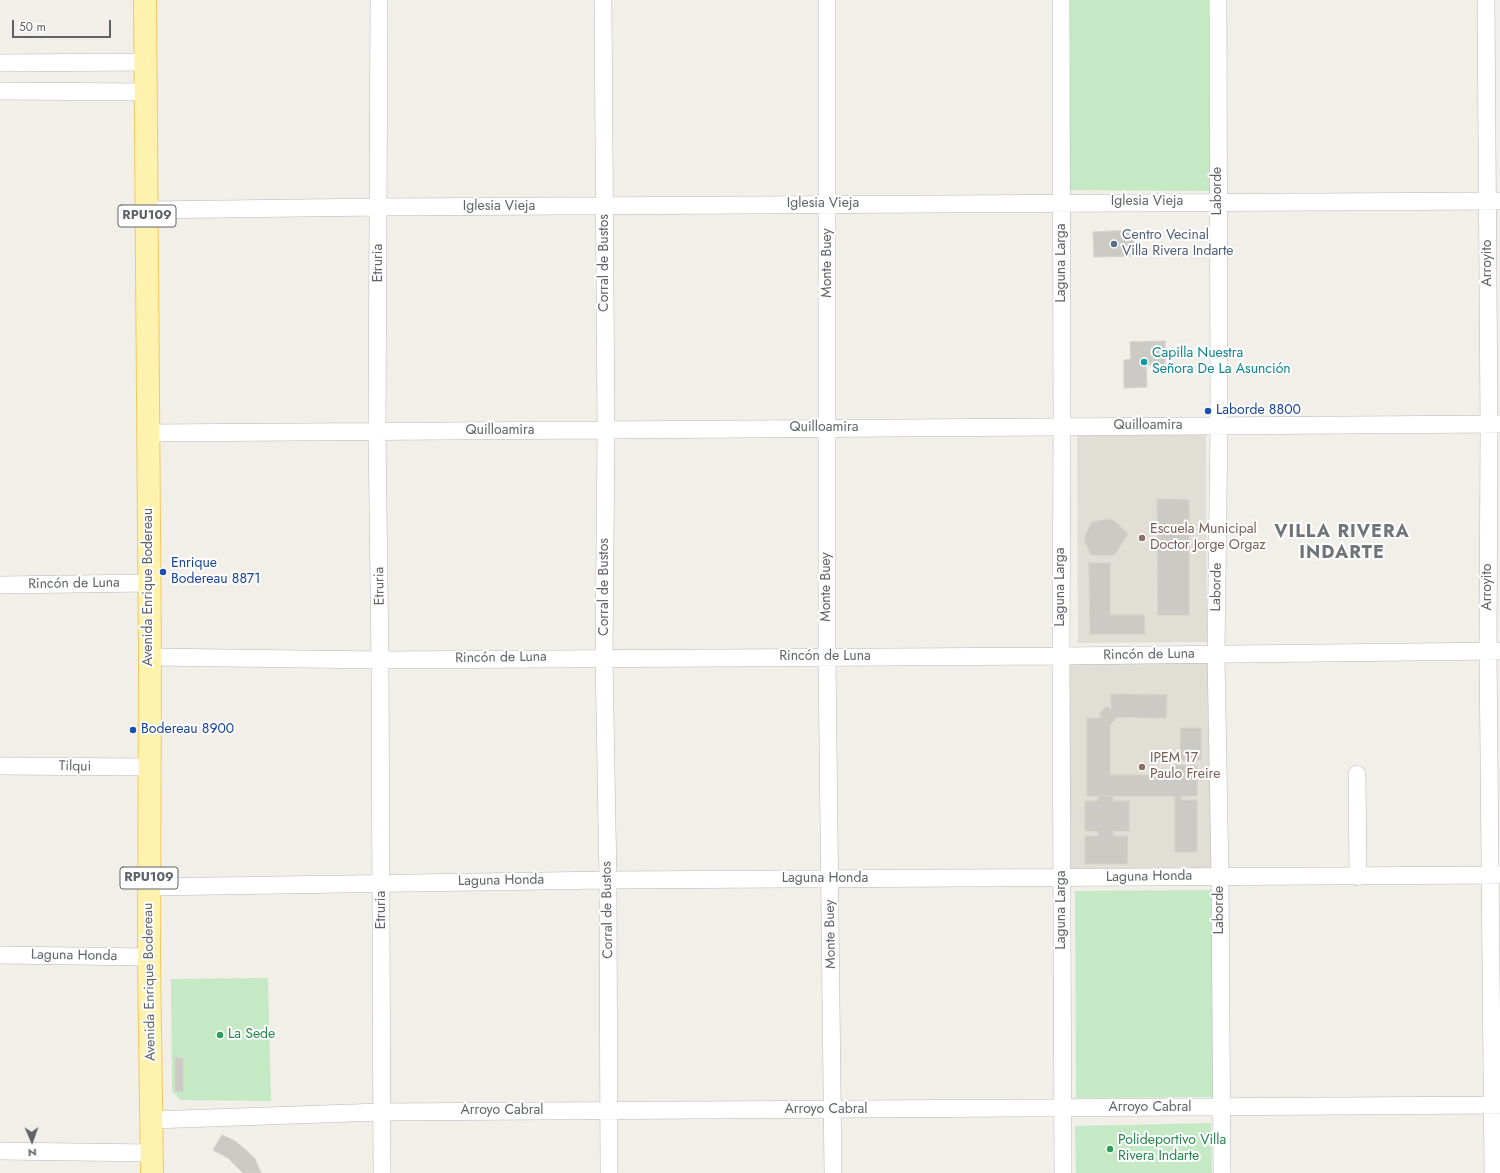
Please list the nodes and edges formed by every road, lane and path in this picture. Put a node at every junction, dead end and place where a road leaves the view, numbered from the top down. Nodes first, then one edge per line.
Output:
1 (145, 0) edge
2 (379, 0) edge
3 (604, 0) edge
4 (827, 0) edge
5 (1061, 0) edge
6 (1218, 0) edge
7 (1486, 0) edge
8 (146, 62) junction
9 (0, 63) edge
10 (0, 92) edge
11 (146, 92) junction
12 (1494, 201) edge
13 (1218, 202) junction
14 (1062, 203) junction
15 (828, 204) junction
16 (379, 207) junction
17 (605, 207) junction
18 (147, 210) junction
19 (1494, 424) edge
20 (1219, 426) junction
21 (1062, 427) junction
22 (828, 428) junction
23 (606, 430) junction
24 (377, 432) junction
25 (148, 433) junction
26 (148, 583) junction
27 (0, 585) edge
28 (1494, 651) edge
29 (1216, 654) junction
30 (1061, 656) junction
31 (150, 657) junction
32 (604, 657) junction
33 (827, 657) junction
34 (380, 660) junction
35 (0, 766) edge
36 (149, 768) junction
37 (1357, 774) dead end
38 (1495, 875) edge
39 (1220, 876) junction
40 (1358, 877) junction
41 (1062, 878) junction
42 (830, 879) junction
43 (608, 880) junction
44 (382, 883) junction
45 (149, 887) junction
46 (0, 955) edge
47 (149, 957) junction
48 (1496, 1105) edge
49 (1062, 1108) junction
50 (1222, 1108) junction
51 (832, 1110) junction
52 (610, 1111) junction
53 (381, 1112) junction
54 (152, 1120) junction
55 (0, 1151) edge
56 (152, 1163) edge
57 (382, 1173) edge
58 (609, 1173) edge
59 (833, 1173) edge
60 (1063, 1173) edge
61 (1222, 1173) edge
62 (1493, 1173) edge

1 - 8 main road, Avenida Enrique Bodereau / RPU109
2 - 16 street, Etruria
3 - 17 street, Corral de Bustos
4 - 15 street, Monte Buey
5 - 14 street, Laguna Larga
6 - 13 street, Laborde
7 - 12 street, Arroyito
8 - 9 street
8 - 11 main road, Avenida Enrique Bodereau / RPU109
10 - 11 street
11 - 18 main road, Avenida Enrique Bodereau / RPU109
12 - 13 street, Iglesia Vieja
12 - 19 street, Arroyito
13 - 14 street, Iglesia Vieja
13 - 20 street, Laborde
14 - 15 street, Iglesia Vieja
14 - 21 street, Laguna Larga
15 - 17 street, Iglesia Vieja
15 - 22 street, Monte Buey
16 - 17 street, Iglesia Vieja
16 - 18 street, Iglesia Vieja
16 - 24 street, Etruria
17 - 23 street, Corral de Bustos
18 - 25 main road, Avenida Enrique Bodereau / RPU109
19 - 20 street, Quilloamira
19 - 28 street, Arroyito
20 - 21 street, Quilloamira
20 - 29 street, Laborde
21 - 22 street, Quilloamira
21 - 30 street, Laguna Larga
22 - 23 street, Quilloamira
22 - 33 street, Monte Buey
23 - 24 street, Quilloamira
23 - 32 street, Corral de Bustos
24 - 25 street, Quilloamira
24 - 34 street, Etruria
25 - 26 main road, Avenida Enrique Bodereau / RPU109
26 - 27 street, Rincón de Luna
26 - 31 main road, Avenida Enrique Bodereau / RPU109
28 - 29 street, Rincón de Luna
28 - 38 street, Arroyito
29 - 30 street, Rincón de Luna
29 - 39 street, Laborde
30 - 33 street, Rincón de Luna
30 - 41 street, Laguna Larga
31 - 34 street, Rincón de Luna
31 - 36 main road, Avenida Enrique Bodereau / RPU109
32 - 33 street, Rincón de Luna
32 - 34 street, Rincón de Luna
32 - 43 street, Corral de Bustos
33 - 42 street, Monte Buey
34 - 44 street, Etruria
35 - 36 street, Tilqui
36 - 45 main road, Avenida Enrique Bodereau / RPU109
37 - 40 street
38 - 40 street, Laguna Honda
38 - 48 street, Arroyito
39 - 40 street, Laguna Honda
39 - 41 street, Laguna Honda
39 - 50 street, Laborde
41 - 42 street, Laguna Honda
41 - 49 street, Laguna Larga
42 - 43 street, Laguna Honda
42 - 51 street, Monte Buey
43 - 44 street, Laguna Honda
43 - 52 street, Corral de Bustos
44 - 45 street, Laguna Honda
44 - 53 street, Etruria
45 - 47 main road, Avenida Enrique Bodereau / RPU109
46 - 47 street, Laguna Honda
47 - 54 main road, Avenida Enrique Bodereau / RPU109
48 - 50 street, Arroyo Cabral
48 - 62 street, Arroyito
49 - 50 street, Arroyo Cabral
49 - 51 street, Arroyo Cabral
49 - 60 street, Laguna Larga
50 - 61 street, Laborde
51 - 52 street, Arroyo Cabral
51 - 59 street, Monte Buey
52 - 53 street, Arroyo Cabral
52 - 58 street, Corral de Bustos
53 - 54 street, Arroyo Cabral
53 - 57 street, Etruria
54 - 56 main road, Avenida Enrique Bodereau / RPU109
55 - 56 street

